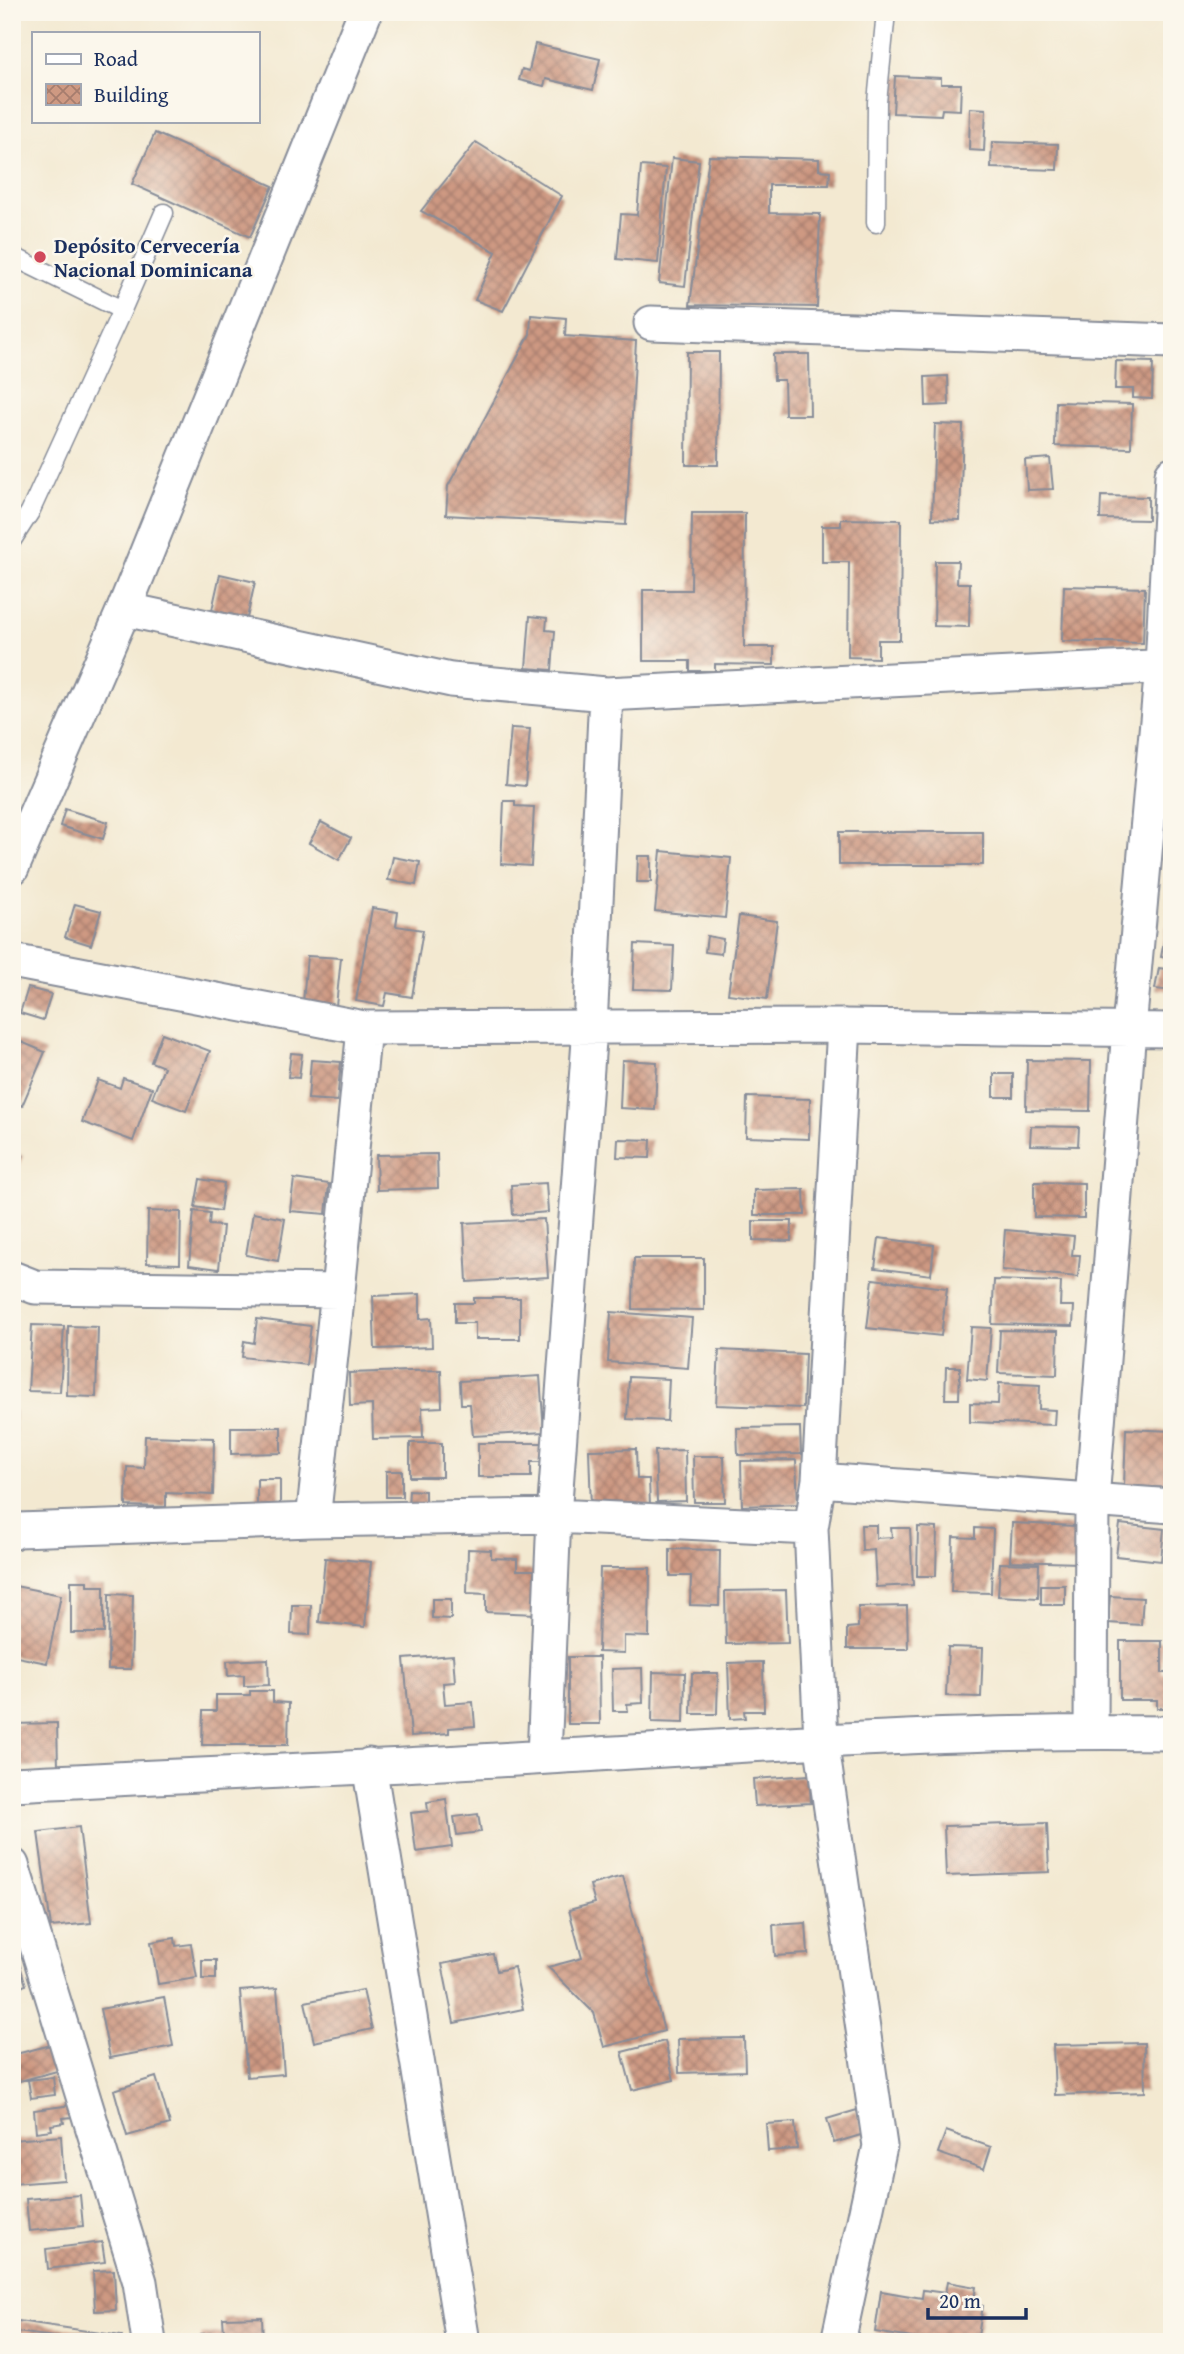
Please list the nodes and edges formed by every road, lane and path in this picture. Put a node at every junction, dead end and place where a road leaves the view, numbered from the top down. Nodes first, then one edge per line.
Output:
1 (365, 12) edge
2 (886, 12) edge
3 (164, 213) dead end
4 (876, 223) dead end
5 (12, 256) edge
6 (122, 310) junction
7 (651, 323) dead end
8 (1172, 341) edge
9 (1172, 474) edge
10 (12, 540) edge
11 (124, 609) junction
12 (1167, 666) edge
13 (606, 694) junction
14 (12, 868) edge
15 (12, 961) edge
16 (844, 1026) junction
17 (590, 1027) junction
18 (364, 1028) junction
19 (1129, 1029) junction
20 (1172, 1030) edge
21 (12, 1278) edge
22 (338, 1291) junction
23 (819, 1480) junction
24 (1092, 1500) junction
25 (1172, 1506) edge
26 (554, 1516) junction
27 (313, 1520) junction
28 (811, 1528) junction
29 (12, 1533) edge
30 (1091, 1732) junction
31 (1172, 1733) edge
32 (821, 1740) junction
33 (544, 1757) junction
34 (369, 1766) junction
35 (12, 1784) edge
36 (12, 1865) edge
37 (149, 2342) edge
38 (463, 2342) edge
39 (838, 2342) edge

1 - 11 street
2 - 4 lane
3 - 6 lane
5 - 6 lane
6 - 10 lane
7 - 8 street
9 - 12 street
11 - 13 street
11 - 14 street
12 - 13 street
12 - 19 street
13 - 17 street
15 - 18 street
16 - 17 street
16 - 19 street
16 - 23 street
17 - 18 street
17 - 26 street
18 - 22 street
19 - 20 street
19 - 24 street
21 - 22 street
22 - 27 street
23 - 24 street
23 - 28 street
24 - 25 street
24 - 30 street
26 - 27 street
26 - 28 street
26 - 33 street
27 - 29 street
28 - 32 street
30 - 31 street
30 - 32 street
32 - 33 street
32 - 39 street
33 - 34 street
34 - 35 street
34 - 38 street
36 - 37 street

